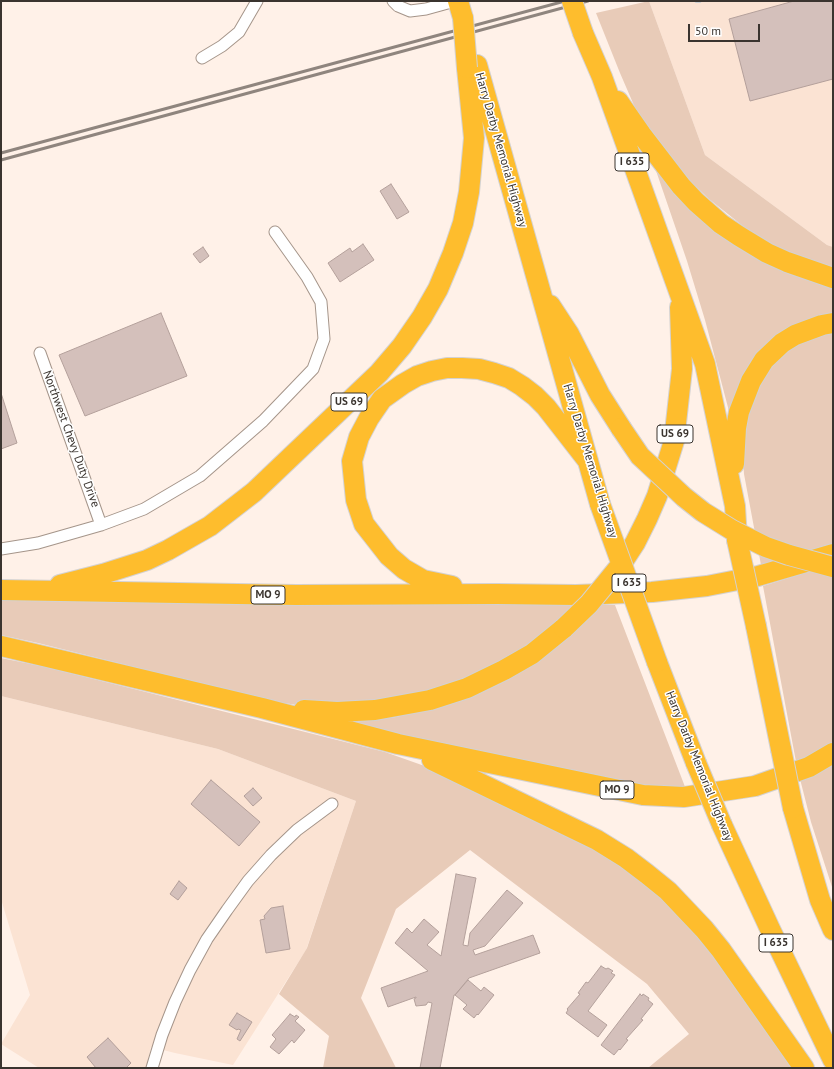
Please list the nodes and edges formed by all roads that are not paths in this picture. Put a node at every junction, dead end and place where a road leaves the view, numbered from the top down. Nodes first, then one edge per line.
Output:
1 (256, 1) edge
2 (393, 1) edge
3 (572, 1) edge
4 (458, 7) edge
5 (202, 58) dead end
6 (472, 66) junction
7 (602, 77) junction
8 (275, 232) dead end
9 (833, 278) edge
10 (540, 290) junction
11 (680, 291) junction
12 (833, 323) edge
13 (40, 353) dead end
14 (588, 461) junction
15 (735, 506) junction
16 (101, 525) junction
17 (1, 549) edge
18 (833, 554) edge
19 (833, 567) edge
20 (1, 590) edge
21 (39, 591) junction
22 (497, 594) junction
23 (1, 646) edge
24 (262, 708) junction
25 (398, 744) junction
26 (833, 753) edge
27 (332, 804) dead end
28 (833, 930) edge
29 (833, 1060) edge
30 (152, 1068) edge
31 (804, 1068) edge

1 - 5 street
2 - 4 street
3 - 7 highway, I 635, bridge
4 - 6 highway, Harry Darby Memorial Highway / I 635, bridge
6 - 10 highway, Harry Darby Memorial Highway / I 635
6 - 21 highway, US 69
7 - 9 highway
7 - 11 highway, I 635
8 - 16 street
10 - 14 highway, Harry Darby Memorial Highway / I 635
10 - 19 highway, bridge
11 - 15 highway, I 635
11 - 24 highway, US 69, bridge
12 - 15 highway
13 - 16 street, Northwest Chevy Duty Drive
14 - 22 highway
14 - 29 highway, Harry Darby Memorial Highway / I 635, bridge
15 - 28 highway, I 635, bridge
16 - 17 street
18 - 22 highway, MO 9
20 - 21 highway, MO 9
21 - 22 highway, MO 9
23 - 24 highway, MO 9
24 - 25 highway, MO 9
25 - 26 highway, MO 9
25 - 31 highway
27 - 30 street

